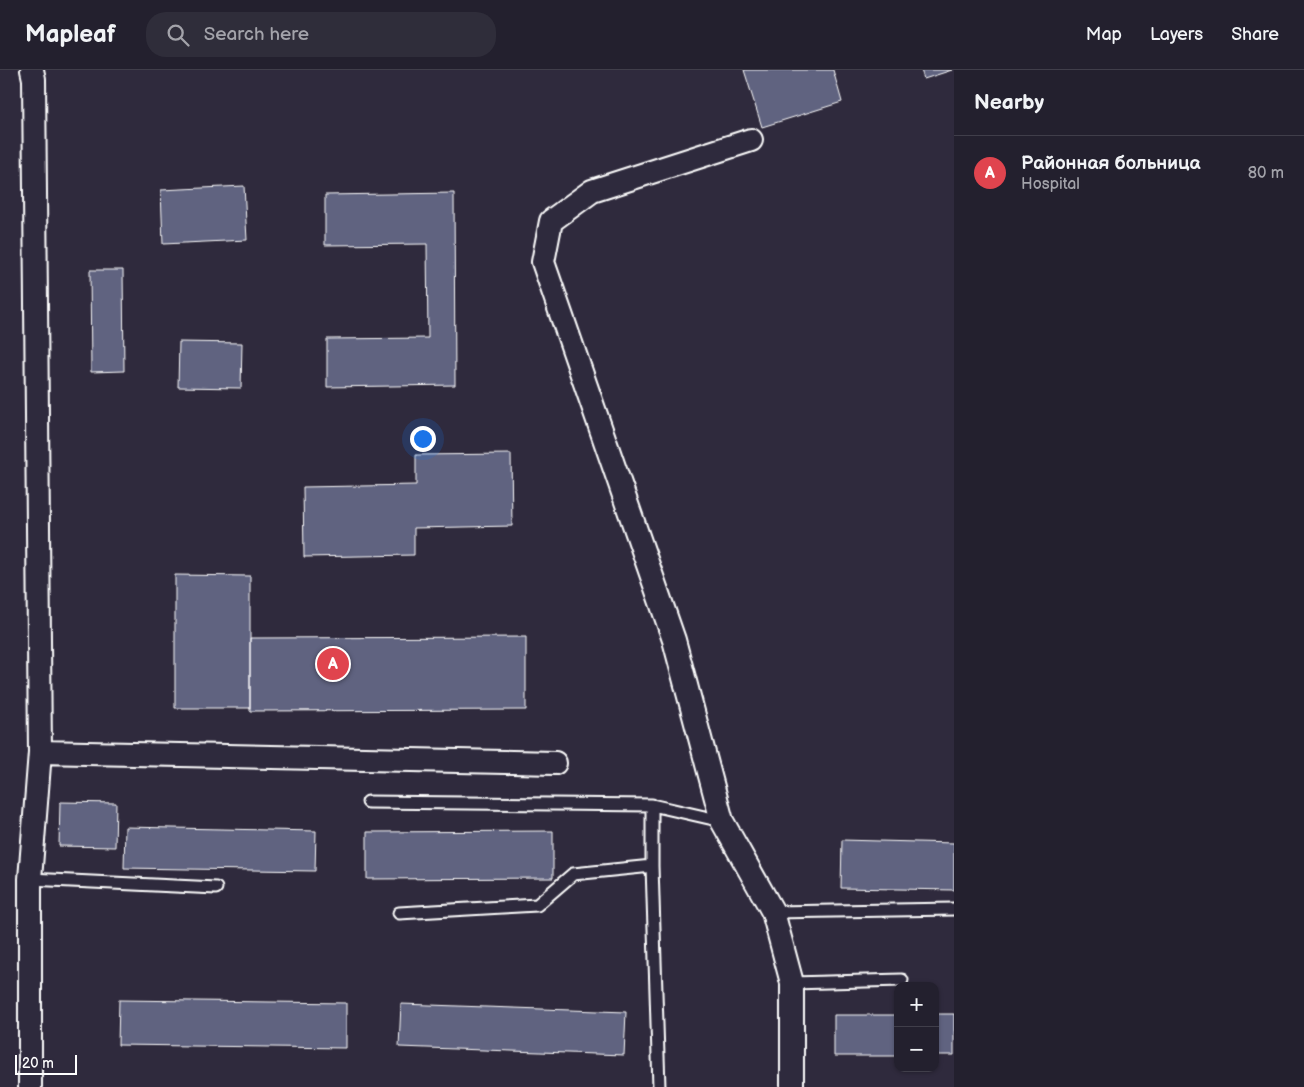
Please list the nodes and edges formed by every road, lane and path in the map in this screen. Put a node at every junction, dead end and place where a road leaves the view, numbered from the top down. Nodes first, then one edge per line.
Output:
1 (32, 70) edge
2 (751, 140) dead end
3 (40, 752) junction
4 (555, 763) dead end
5 (368, 802) dead end
6 (652, 805) junction
7 (722, 821) junction
8 (652, 866) junction
9 (30, 879) junction
10 (216, 888) dead end
11 (954, 909) edge
12 (773, 912) junction
13 (399, 913) dead end
14 (902, 980) dead end
15 (792, 984) junction
16 (30, 1087) edge
17 (659, 1087) edge
18 (792, 1087) edge

1 - 3 street
2 - 7 street
3 - 4 street
3 - 9 street
5 - 6 lane
6 - 7 lane
6 - 8 lane
7 - 12 street
8 - 13 lane
8 - 17 lane
9 - 10 lane
9 - 16 street
11 - 12 lane
12 - 15 street
14 - 15 lane
15 - 18 street

